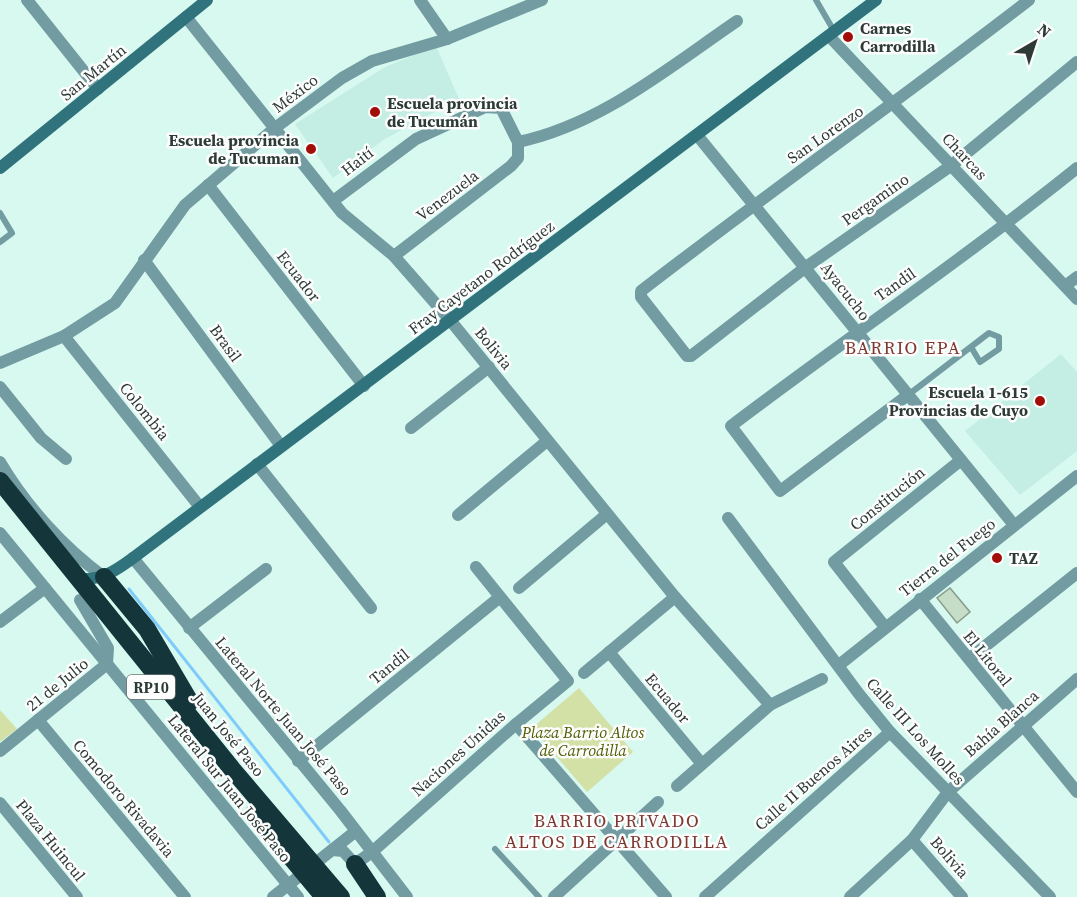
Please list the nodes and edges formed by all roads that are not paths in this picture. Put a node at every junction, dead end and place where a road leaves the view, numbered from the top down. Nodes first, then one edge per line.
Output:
1 (27, 0) edge
2 (207, 0) edge
3 (420, 0) edge
4 (542, 0) edge
5 (816, 0) edge
6 (1029, 0) edge
7 (868, 2) edge
8 (186, 17) junction
9 (736, 21) dead end
10 (832, 34) junction
11 (447, 39) junction
12 (1077, 62) edge
13 (98, 90) junction
14 (894, 105) junction
15 (275, 128) junction
16 (697, 135) junction
17 (518, 142) junction
18 (952, 165) junction
19 (0, 168) edge
20 (1077, 168) edge
21 (208, 185) junction
22 (333, 201) junction
23 (755, 204) junction
24 (0, 213) edge
25 (1006, 225) junction
26 (0, 242) edge
27 (394, 256) junction
28 (144, 260) junction
29 (806, 267) junction
30 (1077, 276) edge
31 (1065, 286) junction
32 (1077, 299) edge
33 (450, 320) junction
34 (857, 331) junction
35 (64, 336) junction
36 (971, 347) junction
37 (688, 357) joint
38 (0, 363) edge
39 (489, 367) junction
40 (364, 386) junction
41 (0, 387) edge
42 (908, 395) junction
43 (411, 429) dead end
44 (547, 441) junction
45 (281, 446) junction
46 (66, 459) dead end
47 (961, 460) junction
48 (0, 462) edge
49 (257, 464) junction
50 (1077, 476) edge
51 (0, 481) edge
52 (0, 501) edge
53 (200, 507) junction
54 (606, 514) junction
55 (458, 515) dead end
56 (728, 518) dead end
57 (1014, 525) junction
58 (0, 533) edge
59 (133, 558) junction
60 (476, 567) dead end
61 (266, 569) dead end
62 (1077, 573) edge
63 (104, 577) junction
64 (79, 579) junction
65 (45, 588) junction
66 (519, 588) dead end
67 (500, 597) junction
68 (675, 597) junction
69 (920, 599) junction
70 (80, 600) junction
71 (371, 608) dead end
72 (0, 622) edge
73 (885, 627) junction
74 (189, 628) junction
75 (609, 652) junction
76 (969, 659) junction
77 (107, 664) junction
78 (839, 665) junction
79 (584, 673) dead end
80 (822, 679) dead end
81 (1076, 682) edge
82 (770, 705) junction
83 (38, 720) junction
84 (516, 724) junction
85 (1022, 726) junction
86 (890, 732) junction
87 (0, 751) edge
88 (298, 761) junction
89 (702, 764) junction
90 (232, 769) junction
91 (677, 786) dead end
92 (948, 792) junction
93 (1077, 792) edge
94 (658, 801) dead end
95 (0, 803) edge
96 (356, 831) junction
97 (617, 840) junction
98 (912, 840) junction
99 (495, 849) dead end
100 (332, 850) junction
101 (372, 852) junction
102 (355, 864) junction
103 (301, 874) junction
104 (77, 897) edge
105 (185, 897) edge
106 (273, 897) edge
107 (298, 897) edge
108 (324, 897) edge
109 (341, 897) edge
110 (377, 897) edge
111 (407, 897) edge
112 (539, 897) edge
113 (554, 897) edge
114 (666, 897) edge
115 (705, 897) edge
116 (850, 897) edge
117 (962, 897) edge
118 (1050, 897) edge

1 - 13 street
2 - 8 street, San Martín
3 - 11 street
4 - 11 street, México
5 - 10 lane
6 - 14 street, San Lorenzo
7 - 10 street, Fray Cayetano Rodríguez
8 - 13 street, San Martín
8 - 15 street, Bolivia
9 - 17 street
10 - 14 street, Charcas
10 - 16 street, Fray Cayetano Rodríguez
11 - 15 street, México
12 - 18 street, Pergamino
13 - 19 street, San Martín
14 - 18 street, Charcas
14 - 23 street, San Lorenzo
15 - 21 street, México
15 - 22 street, Bolivia
16 - 23 street, Ayacucho
16 - 33 street, Fray Cayetano Rodríguez
17 - 22 street, Haití
17 - 27 street, Venezuela
18 - 25 street, Charcas
18 - 29 street, Pergamino
20 - 25 street, Tandil
21 - 28 street, México
21 - 40 street, Ecuador
22 - 27 street, Bolivia
23 - 29 street, Ayacucho
23 - 37 street, San Lorenzo
24 - 26 lane
25 - 31 street, Charcas
25 - 34 street, Tandil
27 - 33 street, Bolivia
28 - 35 street, México
28 - 45 street, Brasil
29 - 34 street, Ayacucho
29 - 37 street, Pergamino
30 - 31 street
31 - 32 street, Charcas
33 - 39 street, Bolivia
33 - 40 street, Fray Cayetano Rodríguez
34 - 42 street, Ayacucho
34 - 42 street, Tandil
35 - 38 street, México
35 - 53 street, Colombia
36 - 36 lane
36 - 42 lane
39 - 43 street
39 - 44 street, Bolivia
40 - 45 street, Fray Cayetano Rodríguez
41 - 46 street
42 - 47 street, Ayacucho
44 - 54 street, Bolivia
44 - 55 street
45 - 49 street, Fray Cayetano Rodríguez
47 - 57 street, Ayacucho
47 - 73 street, Constitución
48 - 63 street
49 - 53 street, Fray Cayetano Rodríguez
49 - 71 street
50 - 57 street, Tierra del Fuego
51 - 64 highway, Juan José Paso / RP10
52 - 70 highway, Juan José Paso / RP10
53 - 59 street, Fray Cayetano Rodríguez
54 - 66 street
54 - 68 street, Bolivia
56 - 78 street, Calle III Los Molles
57 - 69 street, Tierra del Fuego
58 - 65 street, Lateral Sur Juan José Paso
59 - 63 street, Fray Cayetano Rodríguez
59 - 74 street, Lateral Norte Juan José Paso
60 - 67 street
61 - 74 street
62 - 76 street
63 - 64 street
63 - 90 highway
64 - 90 highway, Juan José Paso / RP10
65 - 72 street
65 - 77 street, Lateral Sur Juan José Paso
67 - 84 street, Naciones Unidas
67 - 88 street, Tandil
68 - 75 street
68 - 82 street, Bolivia
69 - 73 street, Tierra del Fuego
69 - 76 street, El Litoral
70 - 77 street
70 - 103 highway, Juan José Paso / RP10
73 - 78 street, Tierra del Fuego
74 - 88 street, Lateral Norte Juan José Paso
75 - 79 street
75 - 89 street, Ecuador
76 - 85 street, El Litoral
77 - 83 street, 21 de Julio
77 - 103 street, Lateral Sur Juan José Paso
78 - 86 street, Calle III Los Molles
80 - 82 street
81 - 85 street, Bahía Blanca
82 - 89 street
83 - 87 street, 21 de Julio
83 - 105 street, Comodoro Rivadavia
84 - 97 street
84 - 101 street, Naciones Unidas
85 - 92 street, Bahía Blanca
85 - 93 street, El Litoral
86 - 92 street, Calle III Los Molles
86 - 115 street, Calle II Buenos Aires
88 - 96 street, Lateral Norte Juan José Paso
89 - 91 street
90 - 103 highway, Juan José Paso / RP10
92 - 98 street, Bahía Blanca
92 - 118 street, Calle III Los Molles
94 - 97 street
95 - 104 street, Plaza Huincul
96 - 100 street
96 - 101 street, Lateral Norte Juan José Paso
97 - 113 street
97 - 114 street
98 - 116 street, Bahía Blanca
98 - 117 street, Bolivia
99 - 112 lane
100 - 102 street
100 - 103 street
101 - 102 street, Naciones Unidas
101 - 111 street, Lateral Norte Juan José Paso
102 - 110 highway
103 - 106 street
103 - 107 street, Lateral Sur Juan José Paso
103 - 108 highway, Juan José Paso / RP10
103 - 109 highway, Juan José Paso / RP10

